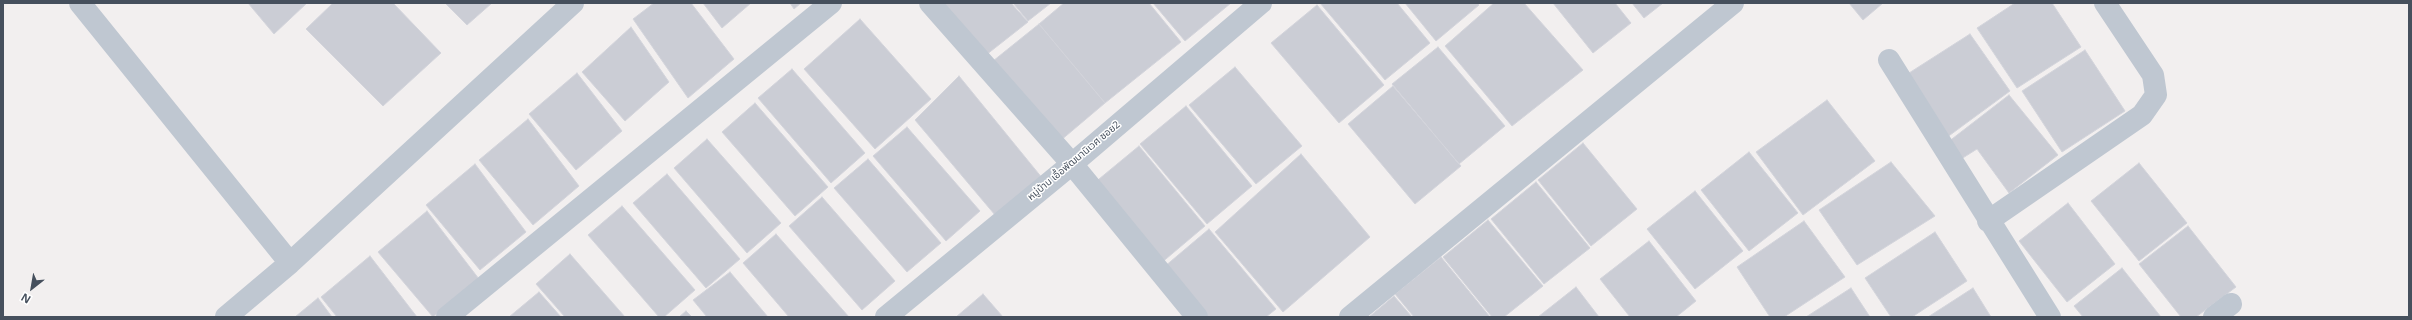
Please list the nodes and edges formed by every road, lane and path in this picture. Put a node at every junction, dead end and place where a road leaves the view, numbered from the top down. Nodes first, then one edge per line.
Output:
1 (80, 3) edge
2 (573, 3) edge
3 (831, 3) edge
4 (930, 3) edge
5 (1261, 3) edge
6 (1732, 3) edge
7 (2105, 3) edge
8 (1889, 60) dead end
9 (1072, 164) junction
10 (1988, 221) junction
11 (290, 262) junction
12 (2231, 304) dead end
13 (226, 317) edge
14 (447, 317) edge
15 (886, 317) edge
16 (1197, 317) edge
17 (1350, 317) edge
18 (2050, 317) edge
19 (2214, 317) edge

1 - 11 street
2 - 11 street
3 - 14 street
4 - 9 street
5 - 9 street, หมู่บ้าน เอื้อพัฒนานิเวศ ซอย2
6 - 17 street
7 - 10 street
8 - 10 street
9 - 15 street, หมู่บ้าน เอื้อพัฒนานิเวศ ซอย2
9 - 16 street
10 - 18 street
11 - 13 street
12 - 19 street

